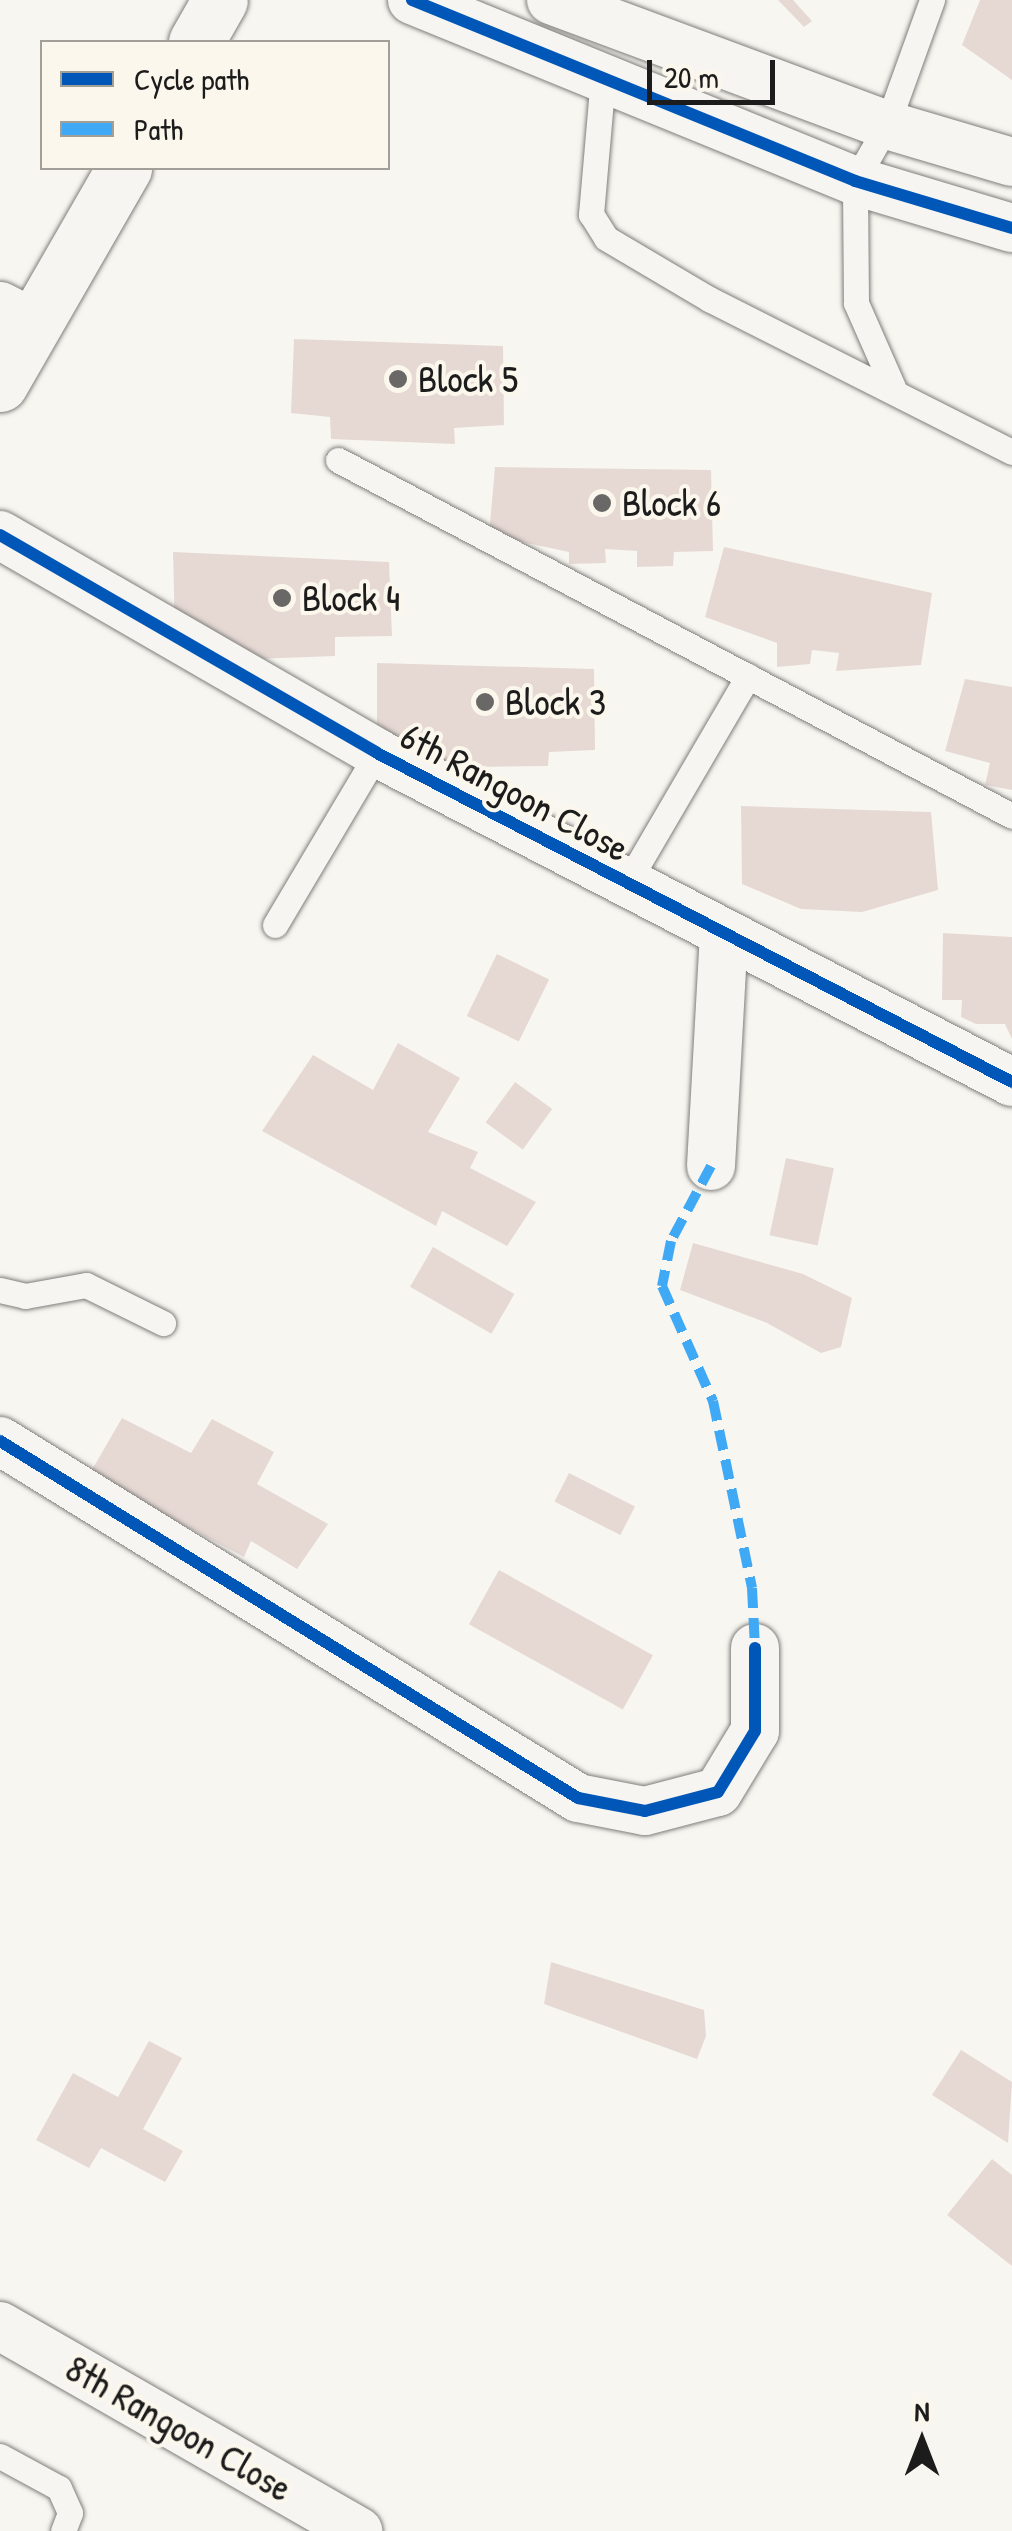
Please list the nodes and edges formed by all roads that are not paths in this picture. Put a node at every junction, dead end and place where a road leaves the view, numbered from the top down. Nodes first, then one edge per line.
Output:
1 (220, 0) edge
2 (412, 0) edge
3 (551, 0) edge
4 (932, 0) edge
5 (197, 40) edge
6 (603, 77) junction
7 (887, 124) junction
8 (1012, 162) edge
9 (123, 170) edge
10 (855, 182) junction
11 (1012, 228) edge
12 (17, 314) edge
13 (0, 384) edge
14 (892, 387) junction
15 (1012, 452) edge
16 (338, 460) dead end
17 (0, 535) edge
18 (748, 676) junction
19 (378, 753) junction
20 (1012, 816) edge
21 (626, 885) junction
22 (275, 925) dead end
23 (724, 938) junction
24 (1012, 1082) edge
25 (710, 1166) dead end
26 (0, 1290) edge
27 (163, 1323) dead end
28 (0, 1441) edge
29 (755, 1648) dead end
30 (0, 2326) edge
31 (0, 2456) edge
32 (63, 2531) edge
33 (358, 2531) edge

1 - 5 street
2 - 6 street
3 - 7 street
4 - 7 lane
6 - 10 street
6 - 14 lane
7 - 8 street
7 - 10 lane
9 - 12 street
10 - 11 street
10 - 14 lane
12 - 13 street
14 - 15 lane
16 - 18 lane
17 - 19 street, 6th Rangoon Close
18 - 20 lane
18 - 21 lane
19 - 21 street, 6th Rangoon Close
19 - 22 lane
21 - 23 street, 6th Rangoon Close
23 - 24 street, 6th Rangoon Close
23 - 25 street
26 - 27 lane
28 - 29 street
30 - 33 street, 8th Rangoon Close
31 - 32 lane

